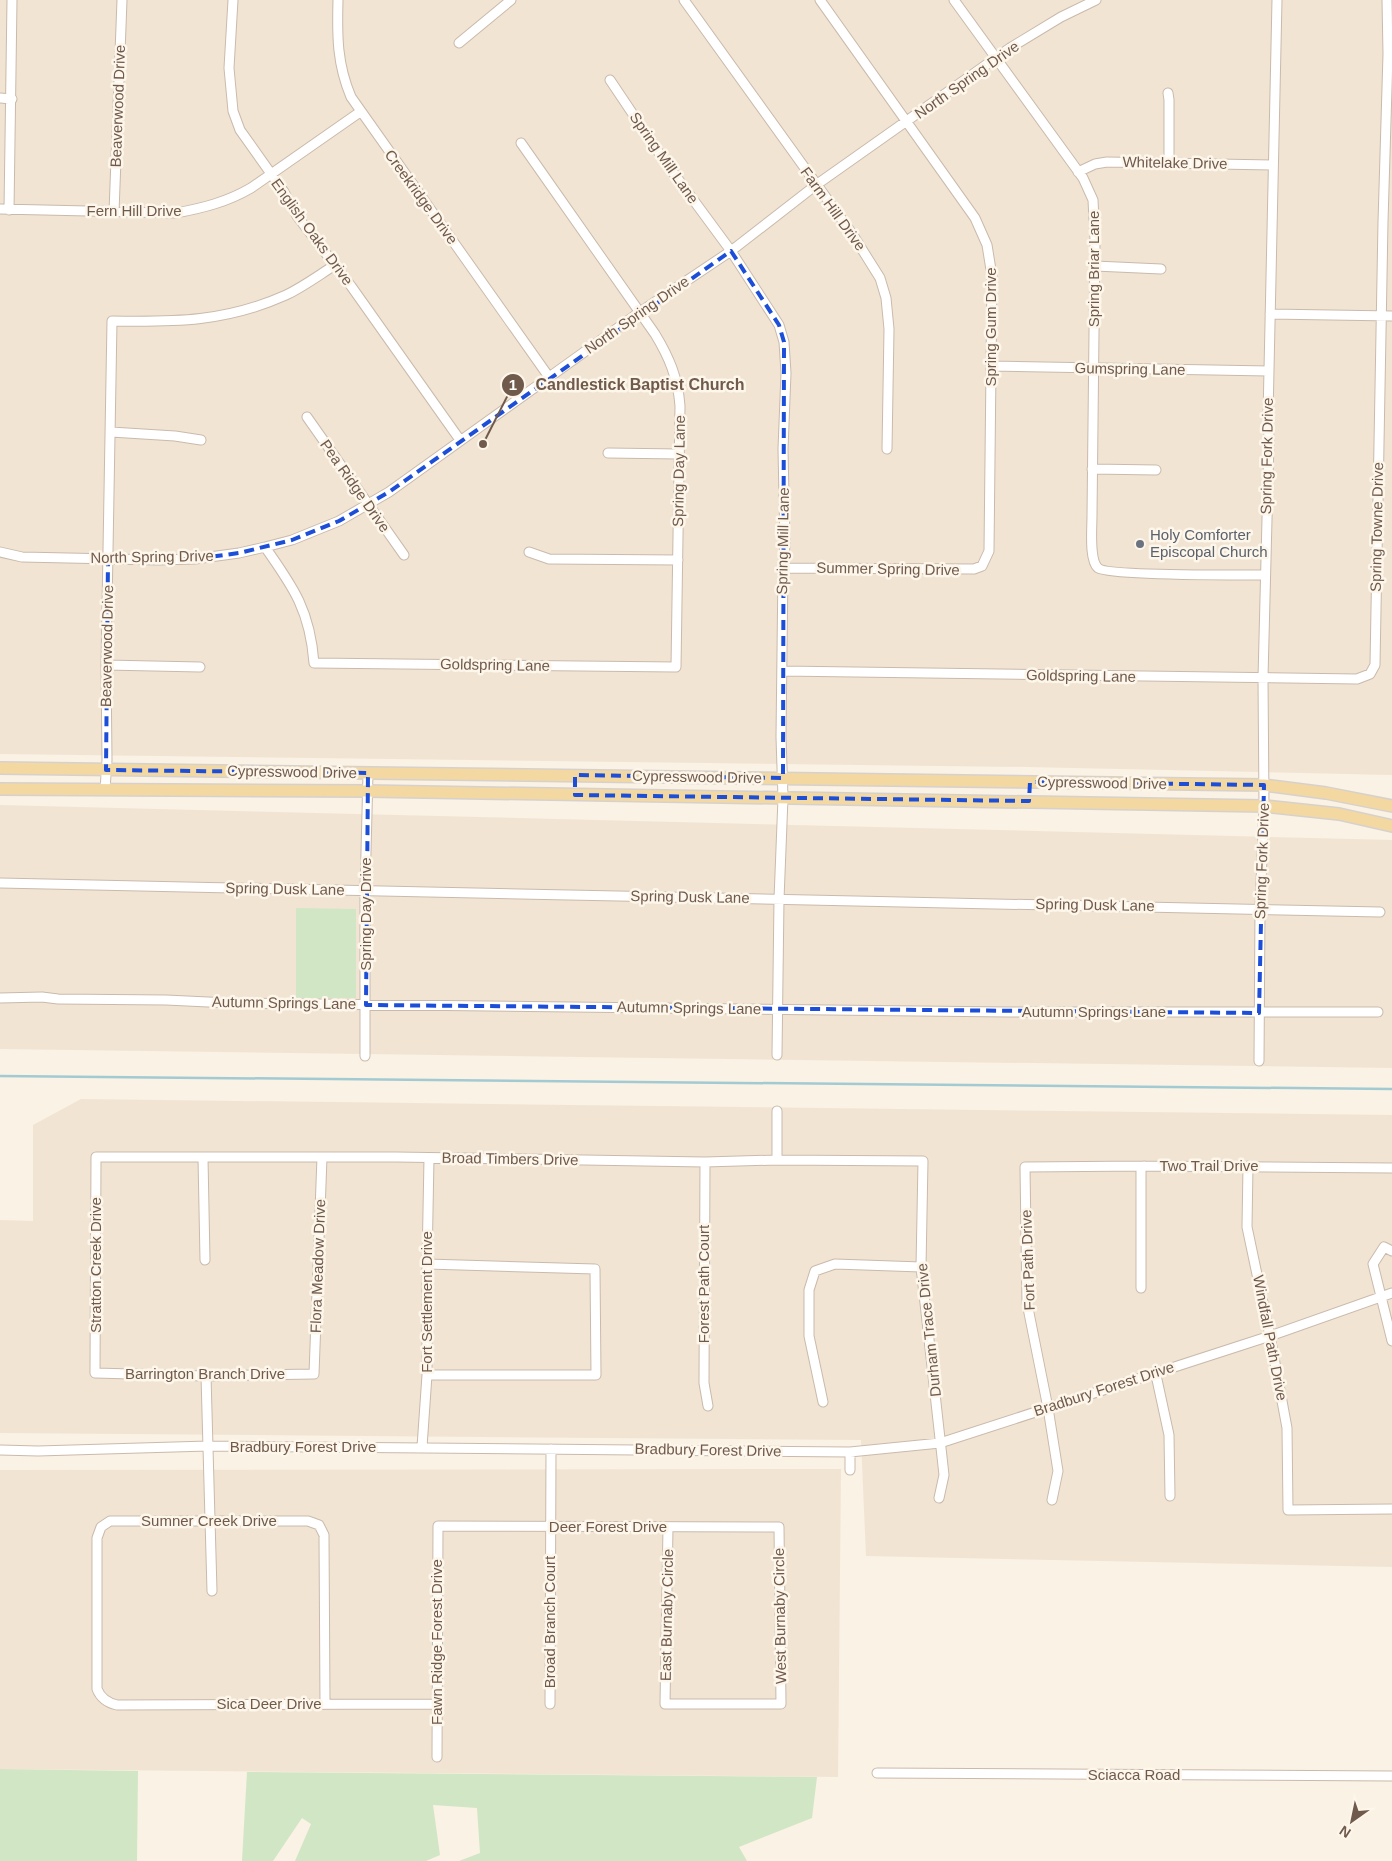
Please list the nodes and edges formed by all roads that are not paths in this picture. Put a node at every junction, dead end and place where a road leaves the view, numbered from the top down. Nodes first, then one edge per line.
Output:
1 (12, 0) edge
2 (122, 0) edge
3 (233, 0) edge
4 (338, 0) edge
5 (511, 0) edge
6 (684, 0) edge
7 (820, 0) edge
8 (954, 0) edge
9 (1096, 0) edge
10 (1277, 0) edge
11 (1386, 0) edge
12 (459, 43) dead end
13 (996, 58) junction
14 (610, 80) dead end
15 (1168, 93) dead end
16 (0, 98) edge
17 (12, 98) junction
18 (360, 112) junction
19 (907, 122) junction
20 (521, 143) dead end
21 (1169, 164) junction
22 (1273, 165) junction
23 (1078, 172) junction
24 (270, 175) junction
25 (816, 186) junction
26 (5, 210) edge
27 (114, 212) junction
28 (731, 251) junction
29 (335, 265) junction
30 (1095, 266) junction
31 (1161, 269) dead end
32 (640, 312) junction
33 (1270, 314) junction
34 (1381, 316) junction
35 (1392, 316) edge
36 (991, 366) junction
37 (1094, 368) junction
38 (1269, 371) junction
39 (549, 377) junction
40 (307, 417) dead end
41 (111, 432) junction
42 (201, 440) dead end
43 (460, 440) junction
44 (887, 449) dead end
45 (608, 453) dead end
46 (679, 454) junction
47 (1092, 469) junction
48 (1156, 470) dead end
49 (368, 505) junction
50 (265, 547) junction
51 (0, 552) edge
52 (529, 552) dead end
53 (404, 555) dead end
54 (986, 556) joint
55 (108, 559) junction
56 (678, 560) junction
57 (783, 568) junction
58 (1265, 575) junction
59 (106, 665) junction
60 (1375, 665) joint
61 (200, 666) dead end
62 (676, 667) joint
63 (782, 671) junction
64 (1264, 678) junction
65 (0, 768) edge
66 (106, 770) junction
67 (368, 773) junction
68 (575, 775) junction
69 (783, 778) junction
70 (1030, 782) junction
71 (1264, 785) junction
72 (0, 789) edge
73 (105, 790) junction
74 (368, 792) junction
75 (575, 795) junction
76 (783, 798) junction
77 (1029, 801) junction
78 (1264, 806) junction
79 (1392, 806) edge
80 (1392, 826) edge
81 (0, 884) edge
82 (365, 891) junction
83 (779, 899) junction
84 (1260, 909) junction
85 (1380, 912) dead end
86 (0, 998) edge
87 (366, 1005) junction
88 (777, 1010) junction
89 (1378, 1012) dead end
90 (1259, 1013) junction
91 (777, 1055) dead end
92 (365, 1056) dead end
93 (1259, 1061) dead end
94 (777, 1111) dead end
95 (96, 1157) joint
96 (203, 1158) junction
97 (322, 1158) junction
98 (429, 1158) junction
99 (777, 1160) junction
100 (923, 1161) joint
101 (706, 1162) junction
102 (1144, 1166) junction
103 (1248, 1166) junction
104 (1025, 1167) joint
105 (1392, 1168) edge
106 (1392, 1251) edge
107 (205, 1260) dead end
108 (427, 1264) junction
109 (921, 1267) junction
110 (1141, 1288) dead end
111 (1392, 1293) edge
112 (1382, 1297) junction
113 (1270, 1336) junction
114 (1392, 1341) edge
115 (95, 1373) joint
116 (314, 1374) joint
117 (1152, 1374) junction
118 (427, 1375) junction
119 (206, 1376) junction
120 (823, 1402) dead end
121 (708, 1406) dead end
122 (1048, 1408) junction
123 (940, 1443) junction
124 (208, 1446) junction
125 (422, 1447) junction
126 (551, 1449) junction
127 (0, 1450) edge
128 (850, 1452) junction
129 (850, 1470) dead end
130 (1170, 1496) dead end
131 (939, 1498) dead end
132 (1052, 1500) dead end
133 (1392, 1509) edge
134 (210, 1521) junction
135 (438, 1526) joint
136 (550, 1526) junction
137 (668, 1527) junction
138 (779, 1527) joint
139 (212, 1591) dead end
140 (103, 1698) joint
141 (325, 1704) junction
142 (437, 1704) junction
143 (550, 1704) dead end
144 (781, 1704) joint
145 (437, 1757) dead end
146 (877, 1774) dead end
147 (1392, 1776) edge

1 - 17 street
2 - 27 street, Beaverwood Drive
3 - 24 street, English Oaks Drive
4 - 18 street, Creekridge Drive
5 - 12 street
6 - 25 street, Farm Hill Drive
7 - 19 street, Spring Gum Drive
8 - 13 street, Spring Briar Lane
9 - 13 street, North Spring Drive
10 - 22 street, Spring Fork Drive
11 - 34 street, Spring Towne Drive
13 - 19 street, North Spring Drive
13 - 23 street, Spring Briar Lane
14 - 28 street, Spring Mill Lane
15 - 21 street
16 - 17 street
17 - 26 street
18 - 24 street, Fern Hill Drive
18 - 39 street, Creekridge Drive
19 - 25 street, North Spring Drive
19 - 36 street, Spring Gum Drive
20 - 32 street, Spring Day Lane
21 - 22 street, Whitelake Drive
21 - 23 street, Whitelake Drive
22 - 33 street, Spring Fork Drive
23 - 30 street, Spring Briar Lane
24 - 27 street, Fern Hill Drive
24 - 29 street, English Oaks Drive
25 - 28 street, North Spring Drive
25 - 44 street, Farm Hill Drive
26 - 27 street, Fern Hill Drive
28 - 32 street, North Spring Drive
28 - 57 street, Spring Mill Lane
29 - 41 street, Beaverwood Drive
29 - 43 street, English Oaks Drive
30 - 31 street
30 - 37 street, Spring Briar Lane
32 - 39 street, North Spring Drive
32 - 46 street, Spring Day Lane
33 - 34 street
33 - 38 street, Spring Fork Drive
34 - 35 street
34 - 60 street, Spring Towne Drive
36 - 37 street, Gumspring Lane
36 - 54 street, Spring Gum Drive
37 - 38 street, Gumspring Lane
37 - 47 street, Spring Briar Lane
38 - 58 street, Spring Fork Drive
39 - 43 street, North Spring Drive
40 - 49 street, Pea Ridge Drive
41 - 42 street
41 - 55 street, Beaverwood Drive
43 - 49 street, North Spring Drive
45 - 46 street
46 - 56 street, Spring Day Lane
47 - 48 street
47 - 58 street, Spring Briar Lane
49 - 50 street, North Spring Drive
49 - 53 street, Pea Ridge Drive
50 - 55 street, North Spring Drive
50 - 62 street, Goldspring Lane
51 - 55 street, North Spring Drive
52 - 56 street
54 - 57 street, Summer Spring Drive
55 - 59 street, Beaverwood Drive
56 - 62 street, Spring Day Lane
57 - 63 street, Spring Mill Lane
58 - 64 street, Spring Fork Drive
59 - 61 street
59 - 66 street, Beaverwood Drive
60 - 64 street, Goldspring Lane
63 - 64 street, Goldspring Lane
63 - 69 street, Spring Mill Lane
64 - 71 street, Spring Fork Drive
65 - 66 main road, Cypresswood Drive
66 - 67 main road, Cypresswood Drive
66 - 73 street, Beaverwood Drive
67 - 68 main road, Cypresswood Drive
67 - 74 street, Spring Day Drive
68 - 69 main road, Cypresswood Drive
68 - 75 main road
69 - 70 main road, Cypresswood Drive
69 - 76 street, Spring Mill Lane
70 - 71 main road, Cypresswood Drive
70 - 77 main road
71 - 78 street, Spring Fork Drive
71 - 79 main road, Cypresswood Drive
72 - 73 main road, Cypresswood Drive
73 - 74 main road, Cypresswood Drive
74 - 75 main road, Cypresswood Drive
74 - 82 street, Spring Day Drive
75 - 76 main road, Cypresswood Drive
76 - 77 main road, Cypresswood Drive
76 - 83 street, Spring Mill Lane
77 - 78 main road, Cypresswood Drive
78 - 80 main road, Cypresswood Drive
78 - 84 street, Spring Fork Drive
81 - 82 street, Spring Dusk Lane
82 - 83 street, Spring Dusk Lane
82 - 87 street, Spring Day Drive
83 - 84 street, Spring Dusk Lane
83 - 88 street, Spring Mill Lane
84 - 85 street, Spring Dusk Lane
84 - 90 street, Spring Fork Drive
86 - 87 street, Autumn Springs Lane
87 - 88 street, Autumn Springs Lane
87 - 92 street, Spring Day Drive
88 - 90 street, Autumn Springs Lane
88 - 91 street, Spring Mill Lane
89 - 90 street, Autumn Springs Lane
90 - 93 street, Spring Fork Drive
94 - 99 street
95 - 96 street, Broad Timbers Drive
95 - 115 street, Stratton Creek Drive
96 - 97 street, Broad Timbers Drive
96 - 107 street
97 - 98 street, Broad Timbers Drive
97 - 116 street, Flora Meadow Drive
98 - 101 street, Broad Timbers Drive
98 - 108 street, Fort Settlement Drive
99 - 100 street, Broad Timbers Drive
99 - 101 street, Broad Timbers Drive
100 - 109 street, Durham Trace Drive
101 - 121 street, Forest Path Court
102 - 103 street, Two Trail Drive
102 - 104 street, Two Trail Drive
102 - 110 street
103 - 105 street, Two Trail Drive
103 - 113 street, Windfall Path Drive
104 - 122 street, Fort Path Drive
106 - 112 street
108 - 118 street, Fort Settlement Drive
108 - 118 street
109 - 120 street
109 - 123 street, Durham Trace Drive
111 - 112 street, Bradbury Forest Drive
112 - 113 street, Bradbury Forest Drive
112 - 114 street
113 - 117 street, Bradbury Forest Drive
113 - 133 street, Windfall Path Drive
115 - 119 street, Barrington Branch Drive
116 - 119 street, Barrington Branch Drive
117 - 122 street, Bradbury Forest Drive
117 - 130 street
118 - 125 street, Fort Settlement Drive
119 - 124 street
122 - 123 street, Bradbury Forest Drive
122 - 132 street, Fort Path Drive
123 - 128 street, Bradbury Forest Drive
123 - 131 street, Durham Trace Drive
124 - 125 street, Bradbury Forest Drive
124 - 127 street, Bradbury Forest Drive
124 - 134 street
125 - 126 street, Bradbury Forest Drive
126 - 128 street, Bradbury Forest Drive
126 - 136 street, Broad Branch Court
128 - 129 street
134 - 139 street
134 - 140 street, Sumner Creek Drive
134 - 141 street, Sumner Creek Drive
135 - 136 street, Deer Forest Drive
135 - 142 street, Fawn Ridge Forest Drive
136 - 137 street, Deer Forest Drive
136 - 143 street, Broad Branch Court
137 - 138 street, Deer Forest Drive
137 - 144 street, East Burnaby Circle
138 - 144 street, West Burnaby Circle
140 - 141 street, Sica Deer Drive
141 - 142 street, Sica Deer Drive
142 - 145 street, Fawn Ridge Forest Drive
146 - 147 street, Sciacca Road

